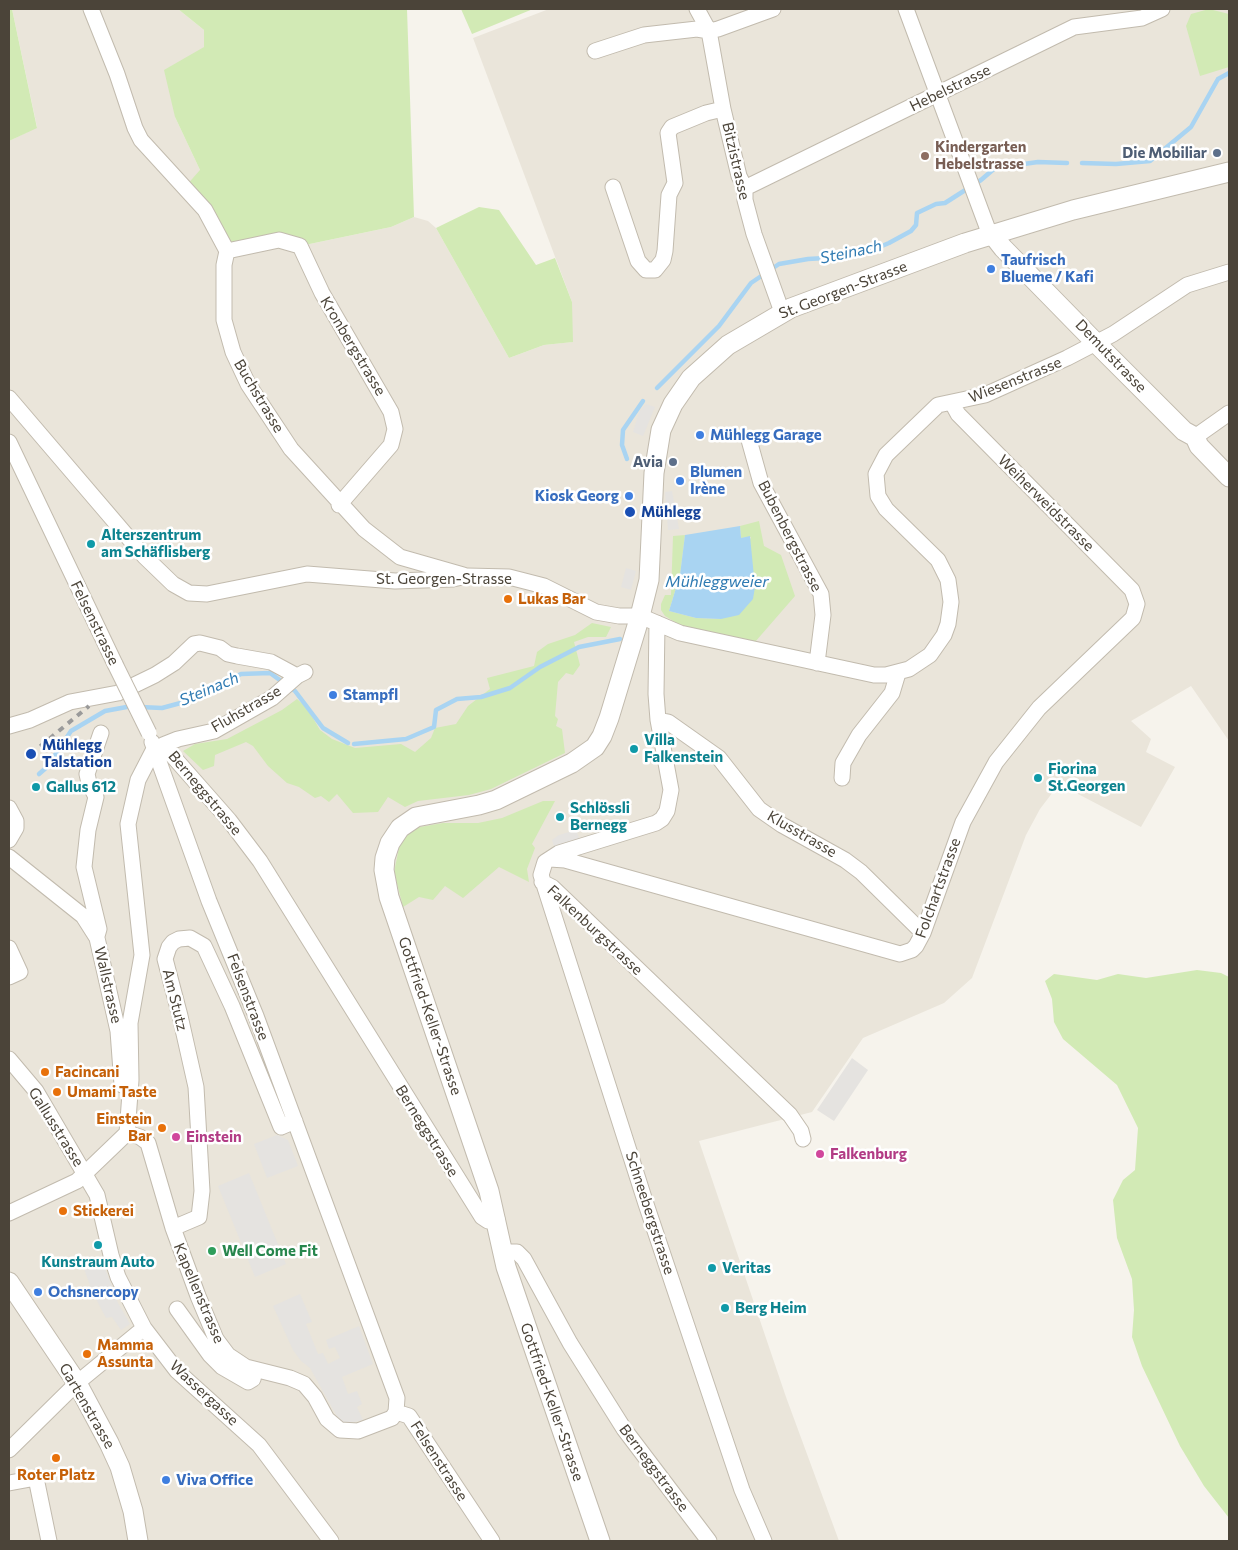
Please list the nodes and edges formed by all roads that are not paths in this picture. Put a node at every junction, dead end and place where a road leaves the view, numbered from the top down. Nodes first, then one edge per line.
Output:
1 (91, 9) edge
2 (697, 9) edge
3 (773, 9) edge
4 (906, 9) edge
5 (1162, 9) edge
6 (709, 31) junction
7 (595, 51) dead end
8 (937, 95) junction
9 (723, 109) junction
10 (1229, 172) edge
11 (613, 187) dead end
12 (745, 188) junction
13 (992, 234) junction
14 (227, 251) junction
15 (1229, 272) edge
16 (782, 312) junction
17 (1095, 342) junction
18 (9, 398) edge
19 (952, 403) junction
20 (1229, 413) edge
21 (1195, 437) junction
22 (749, 440) dead end
23 (9, 442) edge
24 (1229, 477) edge
25 (339, 505) junction
26 (467, 576) junction
27 (1137, 604) joint
28 (649, 620) junction
29 (817, 663) junction
30 (898, 673) junction
31 (658, 720) junction
32 (9, 726) edge
33 (101, 733) dead end
34 (159, 747) junction
35 (842, 778) dead end
36 (9, 808) edge
37 (9, 840) edge
38 (9, 857) edge
39 (550, 859) junction
40 (542, 882) junction
41 (923, 933) junction
42 (97, 938) junction
43 (9, 948) edge
44 (9, 977) edge
45 (9, 1059) edge
46 (128, 1101) junction
47 (296, 1121) junction
48 (127, 1133) junction
49 (804, 1139) dead end
50 (85, 1172) junction
51 (9, 1213) edge
52 (497, 1219) junction
53 (173, 1228) junction
54 (502, 1252) junction
55 (9, 1282) edge
56 (177, 1309) dead end
57 (144, 1328) junction
58 (255, 1370) junction
59 (77, 1383) junction
60 (396, 1412) junction
61 (9, 1450) edge
62 (9, 1484) edge
63 (49, 1541) edge
64 (138, 1541) edge
65 (331, 1541) edge
66 (492, 1541) edge
67 (600, 1541) edge
68 (709, 1541) edge
69 (764, 1541) edge

1 - 14 street
2 - 6 street, Bitzistrasse
3 - 6 street
4 - 8 street
5 - 8 street, Hebelstrasse
6 - 7 street
6 - 9 street, Bitzistrasse
8 - 12 street, Hebelstrasse
8 - 13 street
9 - 11 street
9 - 12 street, Bitzistrasse
10 - 13 street, St. Georgen-Strasse
12 - 16 street, Bitzistrasse
13 - 16 street, St. Georgen-Strasse
13 - 17 street, Demutstrasse
14 - 25 street, Buchstrasse
14 - 25 street, Kronbergstrasse
15 - 17 street, Wiesenstrasse
16 - 28 street, St. Georgen-Strasse
17 - 19 street, Wiesenstrasse
17 - 21 street, Demutstrasse
18 - 26 street, St. Georgen-Strasse
19 - 27 street, Weiherweidstrasse
19 - 30 street, Wiesenstrasse
20 - 21 street
21 - 24 street, Demutstrasse
22 - 29 street, Bubenbergstrasse
23 - 34 street, Felsenstrasse, bridge
25 - 26 street, Buchstrasse
26 - 28 street, St. Georgen-Strasse
27 - 41 street, Folchartstrasse
28 - 29 street, Wiesenstrasse
28 - 31 street
28 - 52 street, Gottfried-Keller-Strasse
29 - 30 street, Wiesenstrasse
30 - 35 street
31 - 39 street
31 - 41 street, Klusstrasse
32 - 34 street, Fluhstrasse
33 - 42 street
34 - 46 street, Berneggstrasse
34 - 47 street, Felsenstrasse
34 - 52 street, Berneggstrasse
36 - 37 street
38 - 42 street, Wallstrasse
39 - 40 street, Falkenburgstrasse
39 - 41 street, Folchartstrasse
40 - 49 street, Falkenburgstrasse
40 - 69 street, Schneebergstrasse
42 - 46 street, Wallstrasse
43 - 44 street
45 - 50 street, Gallusstrasse
46 - 48 street, Berneggstrasse
47 - 53 street, Am Stutz
47 - 60 street, Felsenstrasse
48 - 50 street
48 - 53 street, Kapellenstrasse
50 - 51 street
50 - 57 street, Wassergasse
52 - 54 street, Gottfried-Keller-Strasse
53 - 58 street, Kapellenstrasse
54 - 67 street, Gottfried-Keller-Strasse
54 - 68 street, Berneggstrasse
55 - 59 street, Gartenstrasse
56 - 58 street
57 - 59 street
57 - 65 street, Wassergasse
58 - 60 street, Kapellenstrasse
59 - 61 street
59 - 64 street, Gartenstrasse
60 - 66 street, Felsenstrasse
62 - 63 street

